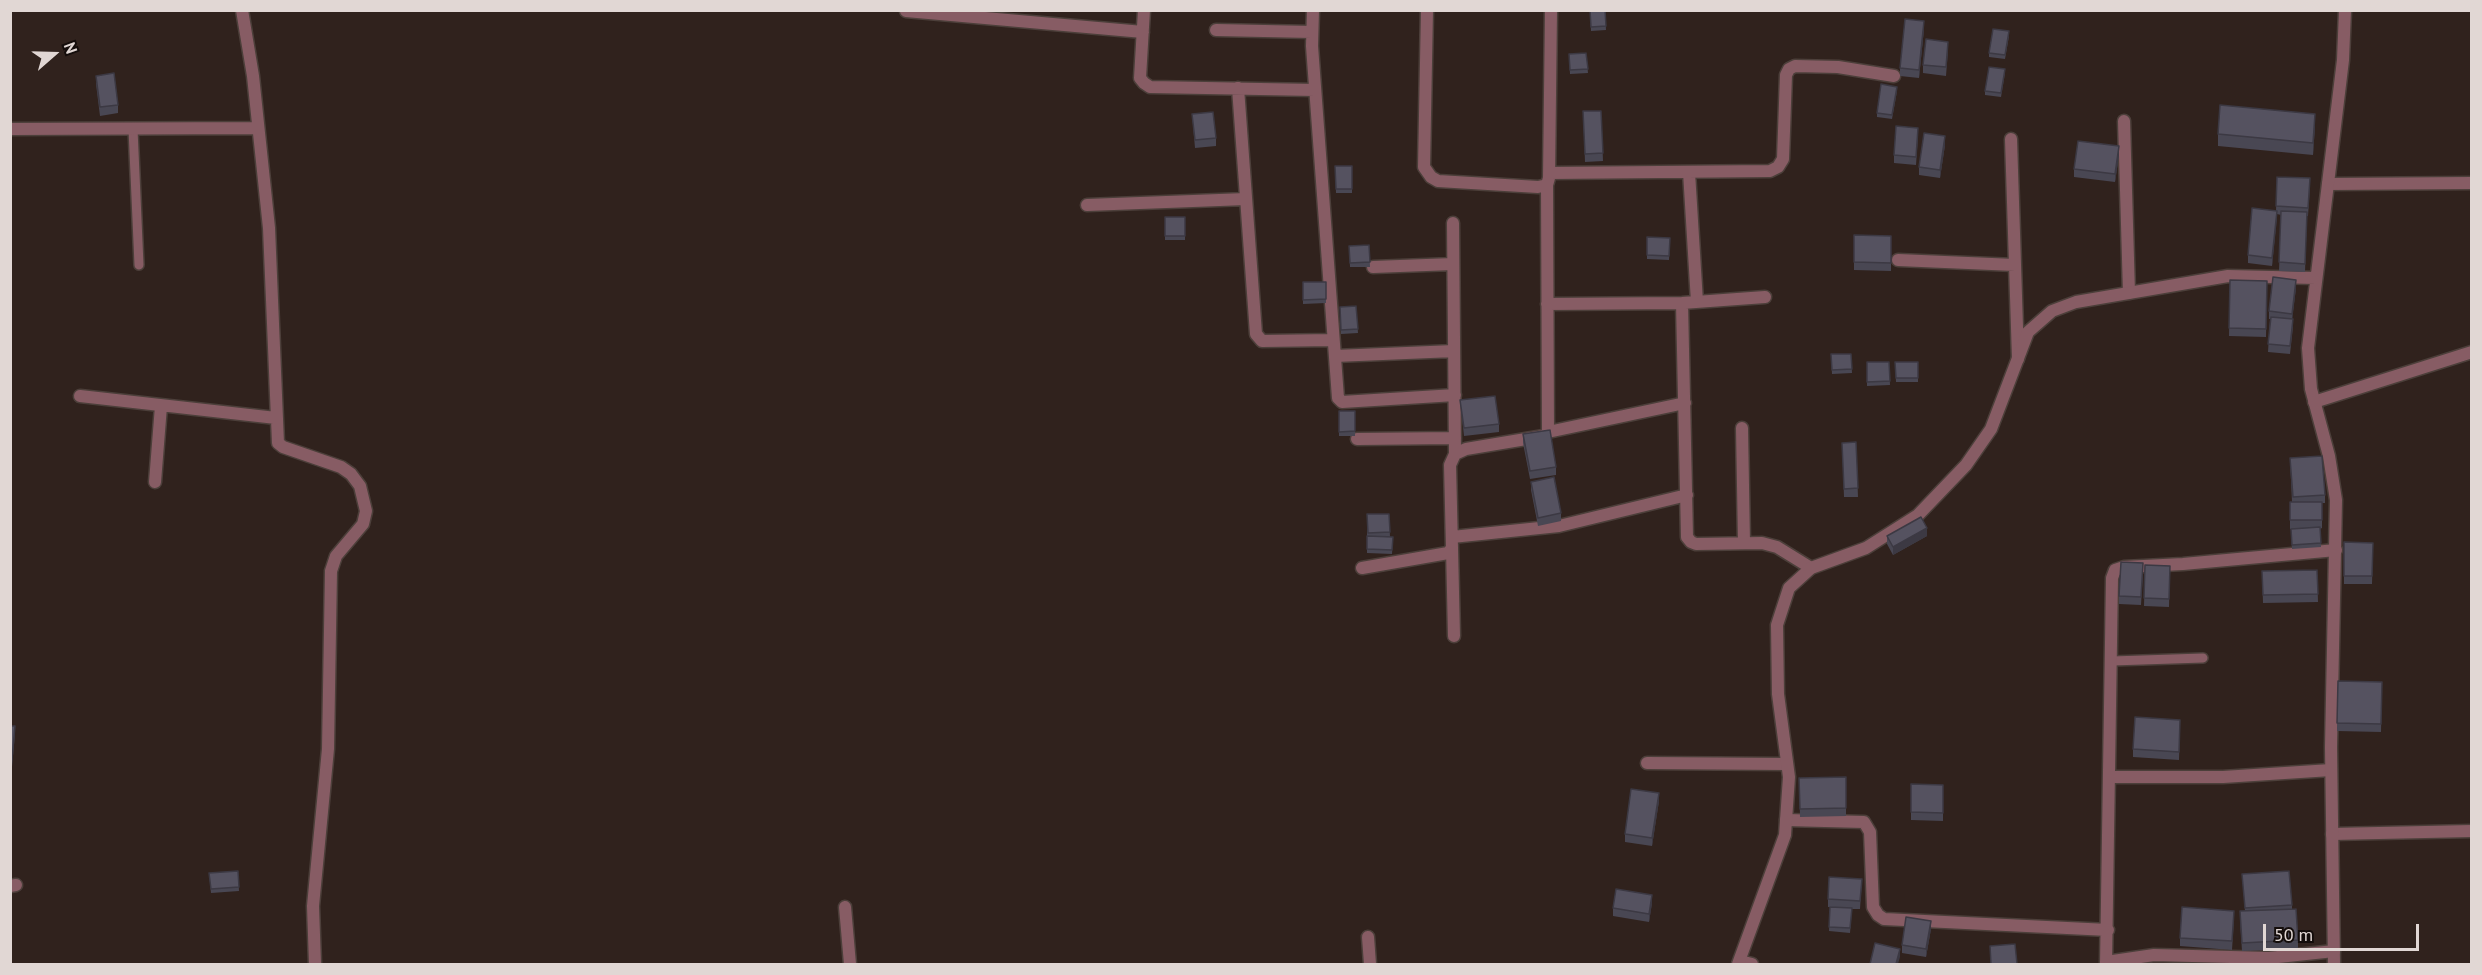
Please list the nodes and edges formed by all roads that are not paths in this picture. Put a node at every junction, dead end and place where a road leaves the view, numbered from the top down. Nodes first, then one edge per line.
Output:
1 (242, 10) edge
2 (1144, 10) edge
3 (1313, 10) edge
4 (1427, 10) edge
5 (1551, 10) edge
6 (2345, 10) edge
7 (906, 11) edge
8 (1216, 30) dead end
9 (1143, 32) junction
10 (1312, 32) junction
11 (1894, 76) dead end
12 (1238, 88) junction
13 (1315, 90) junction
14 (2124, 121) dead end
15 (258, 128) junction
16 (10, 129) edge
17 (133, 129) junction
18 (2011, 139) dead end
19 (1689, 172) junction
20 (1548, 179) junction
21 (2472, 183) edge
22 (2328, 184) junction
23 (1246, 199) junction
24 (1087, 205) dead end
25 (1453, 223) dead end
26 (1898, 260) dead end
27 (1453, 264) junction
28 (139, 265) dead end
29 (2015, 265) junction
30 (1372, 267) edge
31 (2316, 278) junction
32 (2129, 293) junction
33 (1765, 297) dead end
34 (1696, 302) junction
35 (1682, 303) junction
36 (1547, 304) junction
37 (1333, 340) junction
38 (1454, 351) junction
39 (2472, 352) edge
40 (1335, 356) junction
41 (2018, 359) junction
42 (1455, 395) junction
43 (80, 396) dead end
44 (2314, 402) junction
45 (1685, 403) junction
46 (161, 405) junction
47 (276, 418) junction
48 (1742, 428) dead end
49 (1548, 432) junction
50 (1455, 438) junction
51 (1357, 439) dead end
52 (1455, 454) junction
53 (155, 482) dead end
54 (1687, 495) junction
55 (1452, 542) junction
56 (1744, 543) junction
57 (2336, 550) junction
58 (1362, 567) dead end
59 (1811, 568) junction
60 (1454, 636) dead end
61 (2203, 658) dead end
62 (2112, 661) junction
63 (1647, 763) dead end
64 (1787, 764) junction
65 (2331, 770) junction
66 (2110, 777) junction
67 (1786, 820) junction
68 (2472, 831) edge
69 (2332, 834) junction
70 (845, 907) dead end
71 (2108, 930) junction
72 (1368, 937) dead end
73 (2334, 951) junction
74 (1743, 963) edge
75 (2106, 963) edge
76 (315, 964) edge
77 (850, 964) edge
78 (1370, 964) edge
79 (2334, 964) edge

1 - 15 street
2 - 9 street
3 - 10 street
4 - 20 street
5 - 20 street
6 - 22 street
7 - 9 street
8 - 10 street
9 - 12 street
10 - 13 street
11 - 19 street
12 - 13 street
12 - 23 street
13 - 37 street
14 - 32 street
15 - 17 street
15 - 47 street
16 - 17 street
17 - 28 lane
18 - 29 street
19 - 20 street
19 - 34 street
20 - 36 street
21 - 22 street
22 - 31 street
23 - 24 street
23 - 37 street
25 - 27 street
26 - 29 street
27 - 30 street
27 - 38 street
29 - 41 street
31 - 32 street
31 - 44 street
32 - 41 street
33 - 34 street
34 - 35 street
35 - 36 street
35 - 45 street
36 - 49 street
37 - 40 street
38 - 40 street
38 - 42 street
39 - 44 street
40 - 42 street
41 - 59 street
42 - 50 street
43 - 46 street
44 - 57 street
45 - 49 street
45 - 54 street
46 - 47 street
46 - 53 street
47 - 76 street
48 - 56 street
49 - 52 street
50 - 51 street
50 - 52 street
52 - 55 street
54 - 55 street
54 - 56 street
55 - 58 street
55 - 60 street
56 - 59 street
57 - 62 street
57 - 65 street
59 - 64 street
61 - 62 lane
62 - 66 street
63 - 64 street
64 - 67 street
65 - 66 street
65 - 69 street
66 - 71 street
67 - 71 street
67 - 74 street
68 - 69 street
69 - 73 street
70 - 77 street
71 - 75 street
72 - 78 street
73 - 75 street
73 - 79 street

